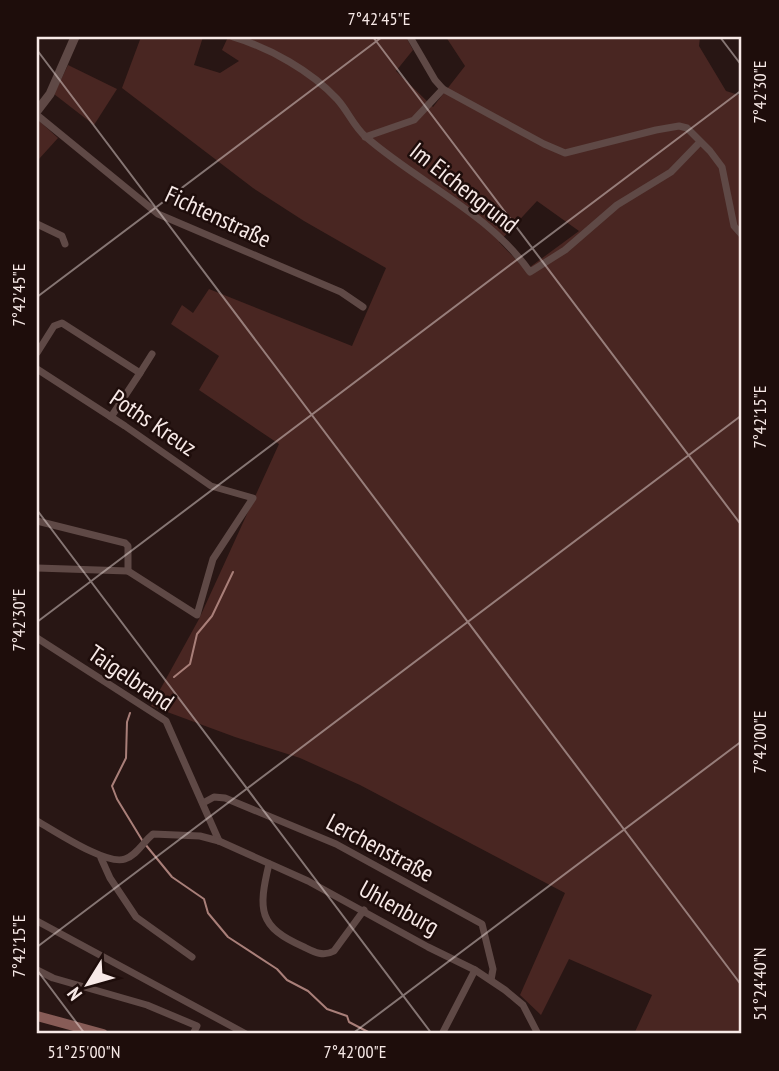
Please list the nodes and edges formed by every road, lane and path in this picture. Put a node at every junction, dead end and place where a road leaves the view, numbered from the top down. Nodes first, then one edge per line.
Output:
1 (75, 37) edge
2 (233, 37) edge
3 (410, 37) edge
4 (443, 89) junction
5 (37, 113) edge
6 (365, 136) junction
7 (700, 142) junction
8 (37, 224) edge
9 (742, 235) edge
10 (65, 244) dead end
11 (363, 307) dead end
12 (37, 353) edge
13 (152, 354) dead end
14 (37, 369) edge
15 (140, 373) junction
16 (111, 417) junction
17 (37, 522) edge
18 (37, 568) edge
19 (128, 571) junction
20 (37, 638) edge
21 (203, 803) junction
22 (37, 821) edge
23 (219, 841) junction
24 (101, 858) junction
25 (269, 864) junction
26 (364, 910) junction
27 (37, 921) edge
28 (192, 957) dead end
29 (37, 970) edge
30 (475, 970) junction
31 (491, 980) junction
32 (37, 1016) edge
33 (103, 1034) edge
34 (193, 1034) edge
35 (246, 1034) edge
36 (442, 1034) edge
37 (538, 1034) edge

1 - 5 street
2 - 6 street, Im Eichengrund
3 - 4 street
4 - 6 street
4 - 7 street
5 - 11 street, Fichtenstraße
6 - 7 street, Im Eichengrund
7 - 9 street
8 - 10 street
12 - 15 street
13 - 15 street
14 - 16 street, Poths Kreuz
15 - 16 street
16 - 19 street, Poths Kreuz
17 - 19 street
18 - 19 street
20 - 21 street, Taigelbrand
21 - 23 street, Taigelbrand
21 - 31 street, Lerchenstraße
22 - 24 street
23 - 24 street, Uhlenburg
23 - 25 street, Uhlenburg
24 - 28 street
25 - 26 street, Uhlenburg
25 - 26 street
26 - 30 street, Uhlenburg
27 - 35 street
29 - 34 street
30 - 31 street, Uhlenburg
30 - 36 street
31 - 37 street, Uhlenburg
32 - 33 main road

